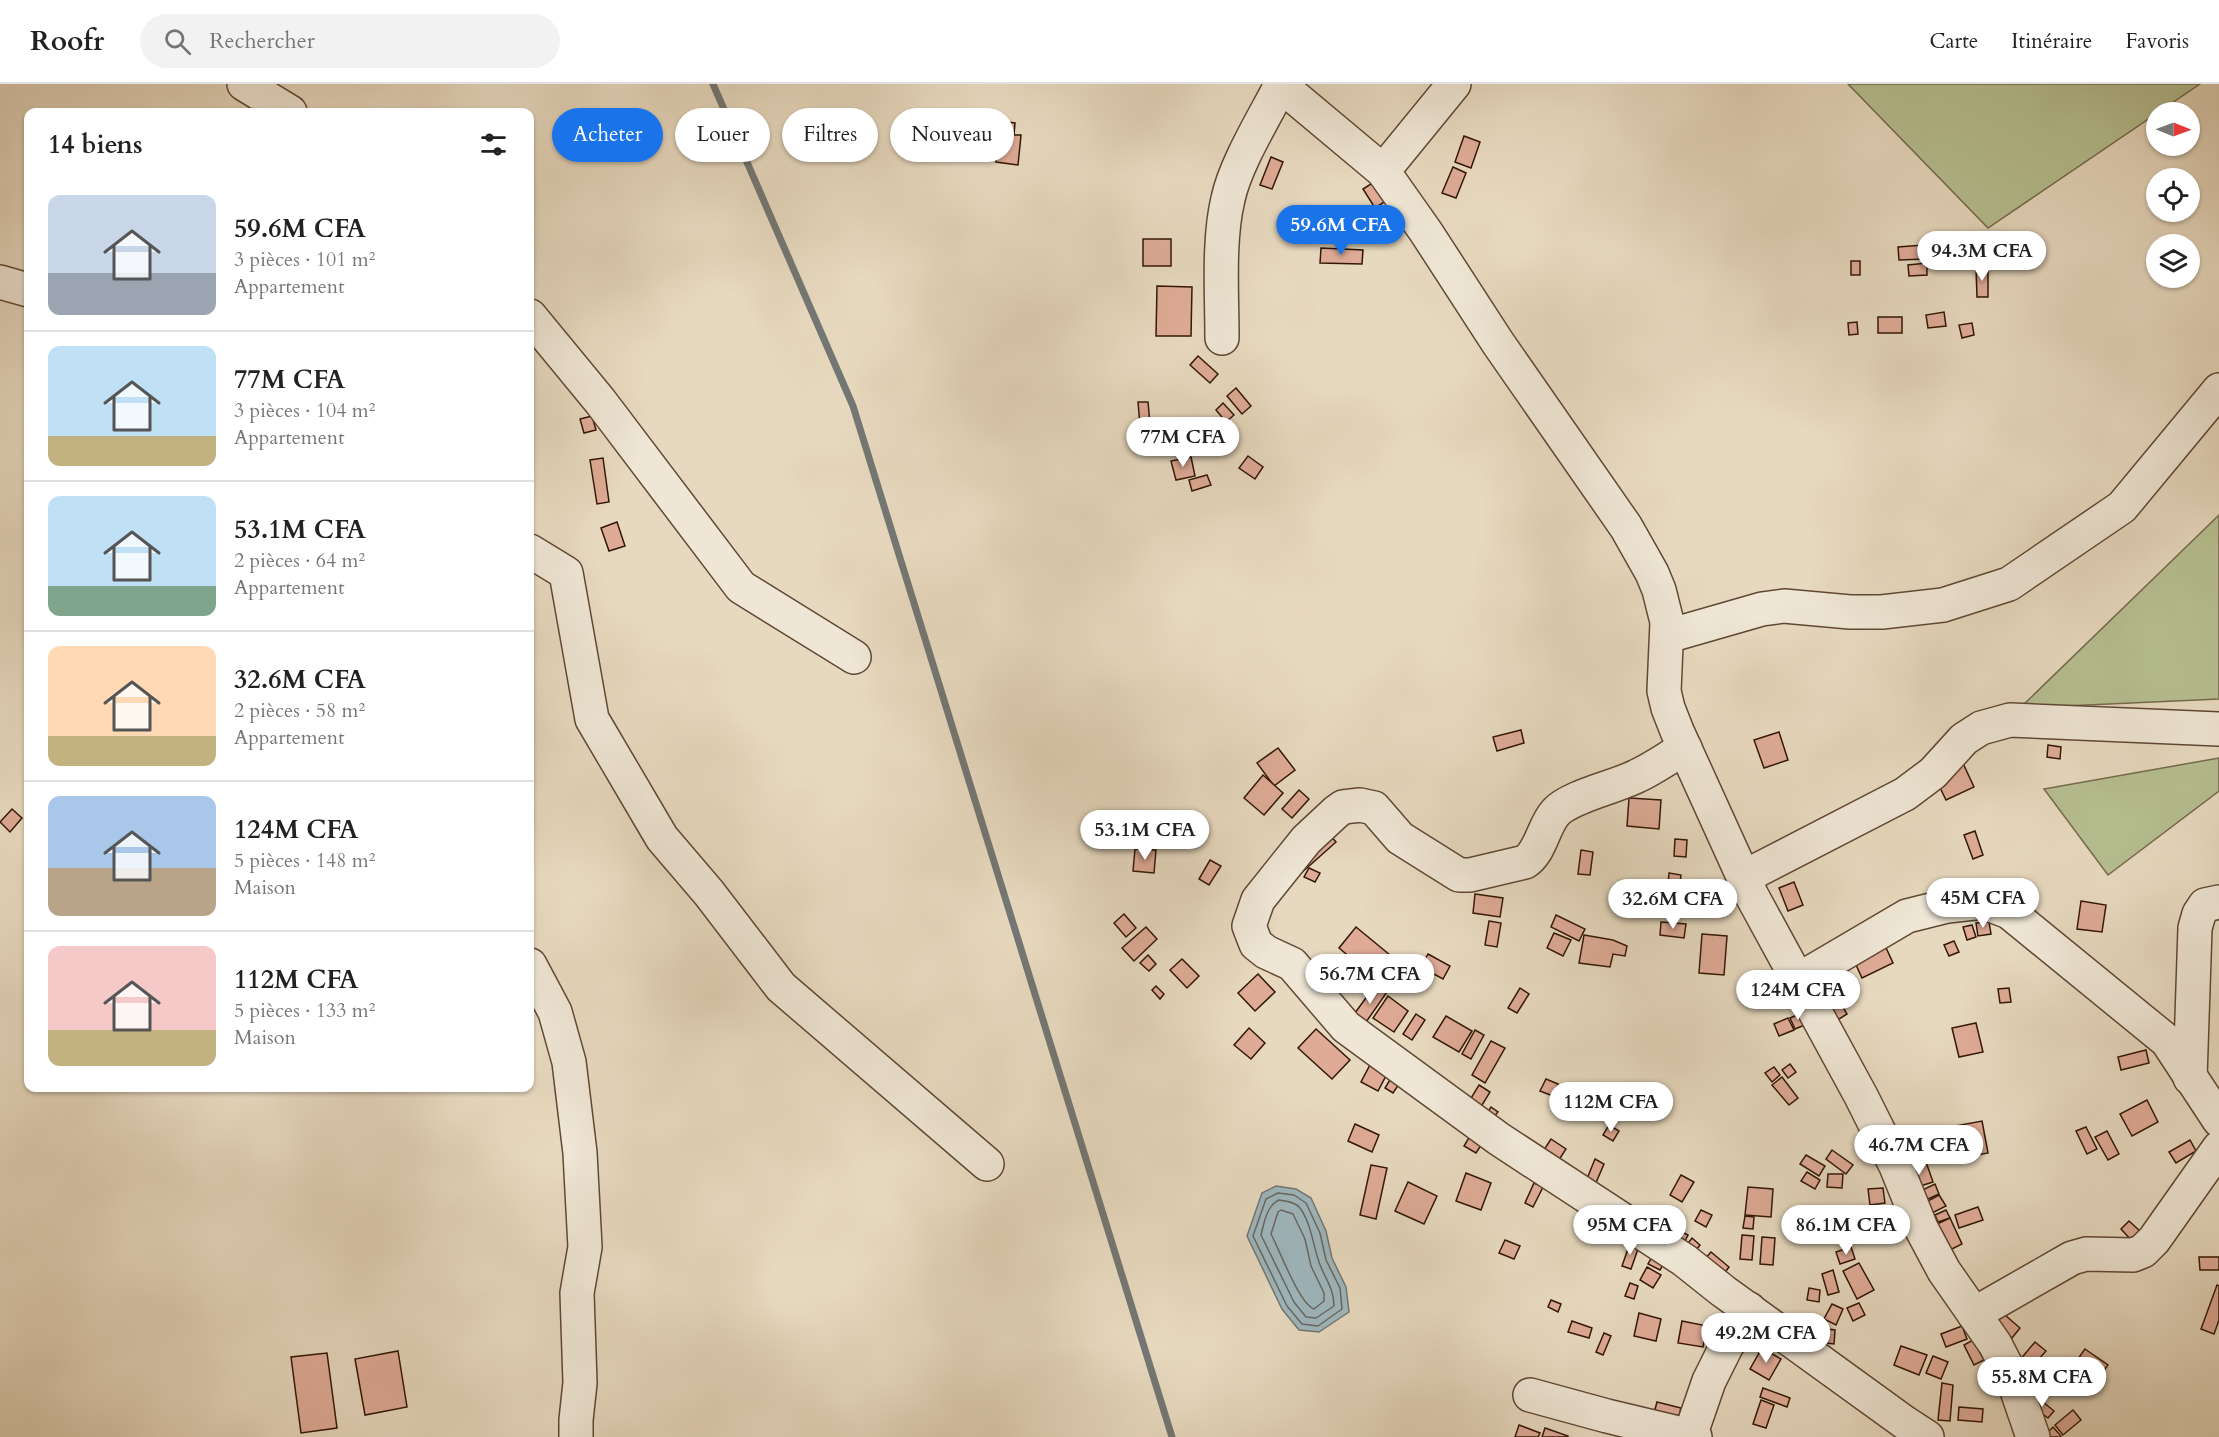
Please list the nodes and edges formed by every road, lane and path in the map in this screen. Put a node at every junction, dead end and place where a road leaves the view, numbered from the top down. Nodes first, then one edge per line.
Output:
1 (242, 84) edge
2 (1454, 84) edge
3 (1280, 85) edge
4 (254, 108) edge
5 (283, 108) edge
6 (1383, 171) junction
7 (0, 282) edge
8 (24, 289) edge
9 (534, 321) edge
10 (1222, 338) dead end
11 (2219, 390) edge
12 (534, 553) edge
13 (1668, 636) junction
14 (854, 657) dead end
15 (2219, 729) edge
16 (1685, 748) junction
17 (1744, 877) junction
18 (2219, 902) edge
19 (534, 973) edge
20 (1798, 980) junction
21 (2190, 1078) junction
22 (2219, 1120) edge
23 (2219, 1148) edge
24 (987, 1164) dead end
25 (1749, 1310) junction
26 (1974, 1314) junction
27 (1530, 1395) dead end
28 (571, 1432) edge
29 (1693, 1437) edge
30 (1927, 1437) edge
31 (2033, 1437) edge

1 - 4 street
1 - 5 street
2 - 6 street
3 - 6 street
3 - 10 street
6 - 13 street
7 - 8 street
9 - 14 street
11 - 13 street
12 - 24 street
13 - 16 street
15 - 17 street
16 - 17 street
16 - 25 street
17 - 20 street
18 - 21 street
19 - 28 street
20 - 21 street
20 - 26 street
21 - 22 street
23 - 26 street
25 - 29 street
25 - 30 street
26 - 31 street
27 - 29 street

